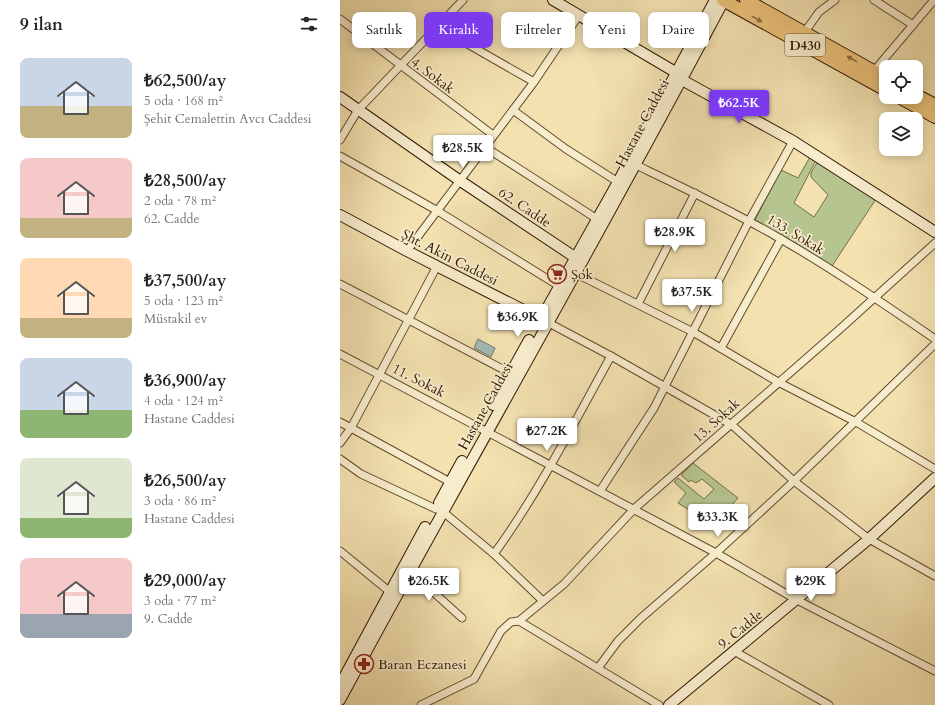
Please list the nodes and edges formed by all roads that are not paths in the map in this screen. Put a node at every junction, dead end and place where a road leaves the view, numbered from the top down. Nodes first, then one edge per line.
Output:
1 (463, 0) edge
2 (552, 0) edge
3 (715, 0) edge
4 (724, 0) edge
5 (746, 0) edge
6 (835, 0) edge
7 (874, 0) edge
8 (934, 0) edge
9 (452, 12) edge
10 (580, 15) junction
11 (340, 19) edge
12 (913, 25) junction
13 (804, 32) junction
14 (424, 41) edge
15 (475, 48) edge
16 (399, 65) junction
17 (874, 71) junction
18 (879, 74) edge
19 (679, 76) junction
20 (534, 82) junction
21 (879, 86) edge
22 (340, 97) edge
23 (923, 99) edge
24 (912, 104) edge
25 (935, 105) edge
26 (358, 110) junction
27 (513, 110) junction
28 (935, 117) edge
29 (493, 135) junction
30 (340, 140) edge
31 (793, 141) junction
32 (485, 147) junction
33 (340, 156) edge
34 (636, 165) junction
35 (459, 180) junction
36 (618, 182) junction
37 (695, 193) junction
38 (436, 210) junction
39 (340, 215) edge
40 (597, 219) junction
41 (749, 221) junction
42 (935, 232) edge
43 (781, 239) junction
44 (935, 243) edge
45 (407, 251) junction
46 (576, 258) junction
47 (437, 266) junction
48 (575, 273) junction
49 (340, 284) edge
50 (559, 286) junction
51 (875, 298) junction
52 (638, 304) junction
53 (408, 320) junction
54 (544, 321) junction
55 (693, 332) junction
56 (935, 339) edge
57 (935, 344) edge
58 (721, 348) junction
59 (340, 354) edge
60 (611, 356) junction
61 (510, 373) junction
62 (380, 374) junction
63 (778, 382) junction
64 (664, 386) junction
65 (340, 422) edge
66 (856, 422) junction
67 (732, 424) junction
68 (351, 428) junction
69 (484, 429) junction
70 (340, 443) edge
71 (340, 459) edge
72 (550, 466) junction
73 (935, 469) edge
74 (935, 478) edge
75 (794, 481) junction
76 (450, 482) junction
77 (600, 491) junction
78 (634, 509) junction
79 (439, 510) junction
80 (869, 539) junction
81 (340, 551) edge
82 (716, 553) junction
83 (494, 554) junction
84 (410, 571) junction
85 (935, 576) edge
86 (390, 592) junction
87 (797, 600) junction
88 (543, 602) junction
89 (462, 618) dead end
90 (519, 621) junction
91 (734, 651) junction
92 (598, 668) junction
93 (935, 670) edge
94 (340, 685) edge
95 (340, 700) edge
96 (421, 705) edge
97 (659, 705) edge
98 (669, 705) edge
99 (829, 705) edge

1 - 9 street
2 - 10 main road
3 - 19 main road, Hastane Caddesi
4 - 19 main road, Hastane Caddesi
4 -> 21 highway, D430
5 - 13 highway, D430
6 - 13 street
7 - 12 street
8 - 12 street
10 - 19 main road
10 - 20 street
11 - 16 street, 4. Sokak
12 - 17 street
17 -> 13 highway, D430
14 - 16 street
15 - 20 street
16 - 26 street
16 - 29 street, 4. Sokak
17 - 18 highway, D430
19 - 31 main road
19 - 34 main road, Hastane Caddesi
19 - 36 main road, Hastane Caddesi
20 - 27 street
22 - 26 main road, 62. Cadde
23 - 25 highway
24 - 28 highway
26 - 30 street
26 - 35 main road, 62. Cadde
27 - 29 street
27 - 36 street
29 - 32 street
31 - 41 street
31 - 42 main road
32 - 35 street
32 - 40 street
33 - 38 street
34 - 37 street, 133. Sokak
34 - 48 main road, Hastane Caddesi
35 - 38 street
35 - 46 main road, 62. Cadde
36 - 40 main road, Hastane Caddesi
37 - 41 street, 133. Sokak
37 - 52 street
38 - 45 street
38 - 50 street
39 - 45 main road, Şht. Akin Caddesi
40 - 46 main road, Hastane Caddesi
41 - 43 street, 133. Sokak
41 - 55 street
43 - 51 street, 133. Sokak
43 - 58 street
44 - 51 street, 13. Sokak
45 - 47 main road, Şht. Akin Caddesi
46 - 50 main road, Hastane Caddesi
47 - 53 street
47 - 54 main road, Şht. Akin Caddesi
48 - 52 street
48 - 54 main road, Hastane Caddesi
49 - 53 street
50 - 54 main road, Hastane Caddesi
51 - 56 street, 133. Sokak
51 - 63 street, 13. Sokak
52 - 55 street
53 - 61 street
53 - 62 street
54 - 60 street
54 - 61 main road, Hastane Caddesi
54 - 69 main road, Hastane Caddesi
55 - 58 street
55 - 64 street
57 - 66 street
58 - 63 street
59 - 62 street, 11. Sokak
60 - 64 street
60 - 72 street
61 - 69 main road, Hastane Caddesi
62 - 68 street
62 - 69 street, 11. Sokak
63 - 66 street
63 - 67 street, 13. Sokak
64 - 67 street
64 - 77 street
65 - 68 street
66 - 73 street
66 - 75 street
67 - 75 street
67 - 78 street, 13. Sokak
68 - 70 street
68 - 76 street
69 - 72 street, 11. Sokak
69 - 76 main road, Hastane Caddesi
69 - 79 main road, Hastane Caddesi
71 - 79 street
72 - 77 street, 11. Sokak
72 - 83 street
74 - 80 main road, 9. Cadde
75 - 80 street
75 - 82 street
76 - 79 main road, Hastane Caddesi
77 - 78 street, 11. Sokak
78 - 82 street, 11. Sokak
78 - 88 street, 13. Sokak
79 - 83 street
79 - 84 main road, Hastane Caddesi
79 - 86 main road, Hastane Caddesi
80 - 85 street
80 - 87 main road, 9. Cadde
81 - 86 street
82 - 87 street, 11. Sokak
82 - 92 street
83 - 88 street
84 - 89 street
84 - 95 main road, Hastane Caddesi
86 - 94 main road, Hastane Caddesi
87 - 91 main road, 9. Cadde
87 - 93 street, 11. Sokak
88 - 90 street, 13. Sokak
90 - 92 street
90 - 96 street, 13. Sokak
91 - 98 main road, 9. Cadde
91 - 99 street
92 - 97 street

